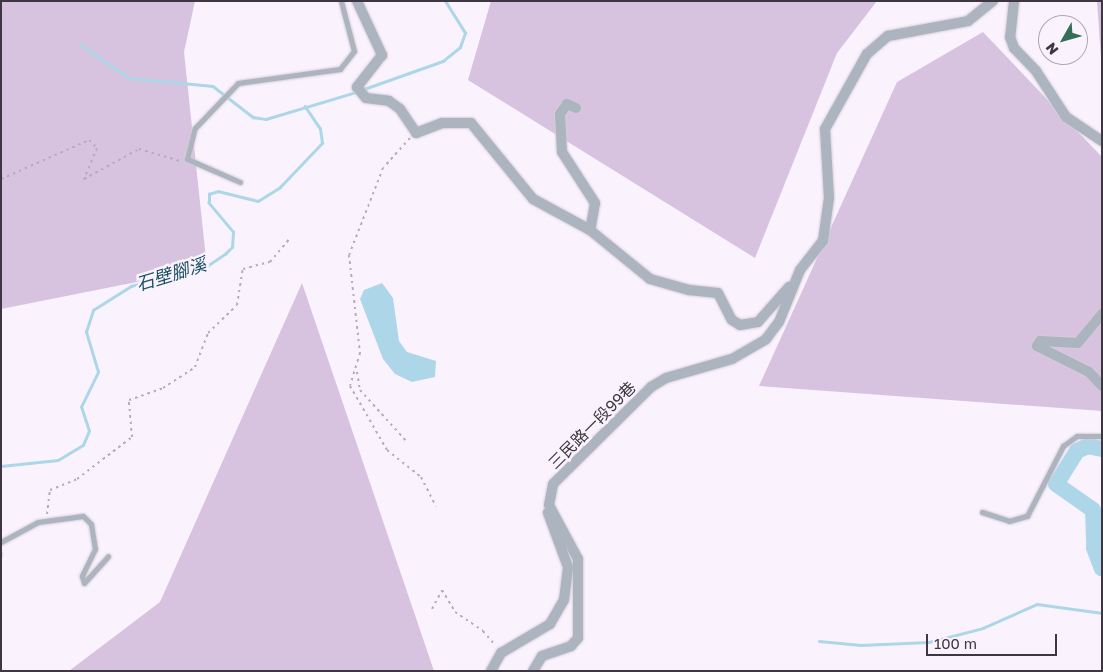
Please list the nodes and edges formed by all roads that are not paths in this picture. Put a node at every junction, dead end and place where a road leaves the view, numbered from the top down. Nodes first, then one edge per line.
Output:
1 (341, 1) edge
2 (357, 1) edge
3 (993, 1) edge
4 (1014, 1) edge
5 (576, 108) dead end
6 (1102, 141) edge
7 (240, 182) dead end
8 (590, 230) junction
9 (794, 280) junction
10 (1102, 314) edge
11 (1102, 386) edge
12 (1102, 436) edge
13 (549, 505) junction
14 (982, 512) dead end
15 (1, 542) edge
16 (108, 556) dead end
17 (491, 671) edge
18 (533, 671) edge

1 - 7 lane
2 - 8 street
3 - 9 street, 三民路一段99巷
4 - 6 street
5 - 8 street
8 - 9 street
9 - 13 street, 三民路一段99巷
10 - 11 street
12 - 14 lane
13 - 17 street
13 - 18 street
15 - 16 lane

